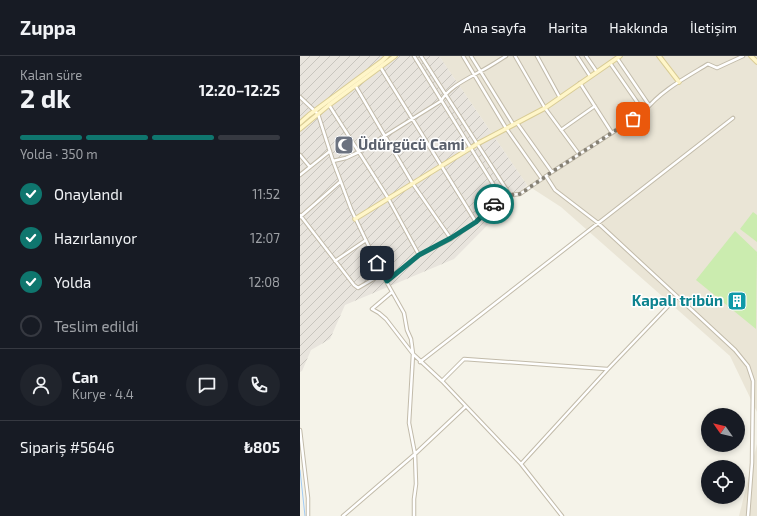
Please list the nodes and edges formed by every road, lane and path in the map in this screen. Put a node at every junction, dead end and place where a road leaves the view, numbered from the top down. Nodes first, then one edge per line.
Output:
1 (387, 56) edge
2 (396, 56) edge
3 (414, 56) edge
4 (421, 56) edge
5 (463, 56) edge
6 (471, 56) edge
7 (506, 56) edge
8 (515, 56) edge
9 (537, 56) edge
10 (577, 56) edge
11 (586, 56) edge
12 (659, 56) edge
13 (743, 56) edge
14 (750, 56) edge
15 (619, 57) edge
16 (757, 62) edge
17 (610, 63) junction
18 (381, 68) junction
19 (480, 72) junction
20 (597, 72) junction
21 (473, 74) junction
22 (590, 76) junction
23 (678, 82) junction
24 (580, 83) junction
25 (355, 85) junction
26 (445, 94) junction
27 (300, 97) edge
28 (560, 98) junction
29 (441, 101) junction
30 (329, 105) junction
31 (649, 105) junction
32 (595, 106) junction
33 (545, 108) junction
34 (314, 110) junction
35 (644, 112) junction
36 (318, 114) junction
37 (733, 118) dead end
38 (413, 119) junction
39 (300, 123) edge
40 (515, 123) junction
41 (506, 128) junction
42 (300, 129) edge
43 (561, 130) junction
44 (612, 133) junction
45 (386, 136) junction
46 (477, 144) junction
47 (470, 148) junction
48 (330, 151) junction
49 (359, 152) junction
50 (579, 154) junction
51 (300, 155) edge
52 (333, 161) junction
53 (442, 165) junction
54 (310, 167) junction
55 (552, 172) junction
56 (300, 175) edge
57 (546, 176) junction
58 (542, 178) junction
59 (340, 182) junction
60 (413, 184) junction
61 (510, 195) junction
62 (501, 197) junction
63 (388, 198) junction
64 (300, 216) edge
65 (356, 219) junction
66 (476, 222) junction
67 (598, 223) junction
68 (451, 238) junction
69 (366, 240) junction
70 (419, 255) junction
71 (336, 261) junction
72 (382, 274) junction
73 (387, 281) junction
74 (392, 292) junction
75 (677, 297) junction
76 (412, 354) junction
77 (420, 362) junction
78 (608, 369) junction
79 (442, 381) junction
80 (465, 407) junction
81 (300, 430) edge
82 (415, 454) junction
83 (521, 464) junction
84 (308, 516) edge
85 (343, 516) edge
86 (414, 516) edge
87 (562, 516) edge
88 (748, 516) edge

1 - 34 street
2 - 18 street
3 - 29 street
4 - 26 street
5 - 21 street
6 - 19 street
7 - 19 street
8 - 33 street
9 - 28 street
10 - 22 street
11 - 20 street
12 - 23 street
13 - 23 street
14 - 16 street
15 - 17 street
15 - 31 street
17 - 20 street
17 - 35 street
18 - 25 street
18 - 38 street
19 - 21 street
19 - 40 street
20 - 22 street
21 - 26 street
21 - 41 street
22 - 24 street
23 - 31 street
24 - 28 street
24 - 32 street
25 - 30 street
25 - 45 street
26 - 29 street
26 - 46 street
27 - 34 street
28 - 33 street
29 - 38 street
29 - 47 street
30 - 36 street
30 - 49 street
31 - 35 street
32 - 43 street
32 - 44 street
33 - 40 street
33 - 43 street
34 - 36 street
34 - 39 street
35 - 44 street
36 - 42 street
36 - 48 street
37 - 67 street
38 - 45 street
38 - 53 street
40 - 41 street
40 - 55 street
41 - 46 street
41 - 58 street
43 - 50 street
44 - 50 street
45 - 49 street
45 - 60 street
46 - 47 street
46 - 61 street
47 - 53 street
47 - 62 street
48 - 52 street
48 - 54 street
49 - 52 street
49 - 63 street
50 - 55 street
51 - 54 street
52 - 59 street
53 - 60 street
53 - 66 street
54 - 56 street
55 - 57 street
57 - 58 street
57 - 67 street
58 - 61 street
59 - 64 street
59 - 65 street
60 - 63 street
60 - 68 street
61 - 62 street
62 - 66 street
63 - 65 street
63 - 70 street
64 - 71 street
65 - 69 street
66 - 68 street
67 - 75 street
67 - 77 street
68 - 70 street
69 - 71 street
69 - 72 street
70 - 73 street
71 - 72 street
72 - 73 street
73 - 74 street
74 - 76 street
74 - 76 street
75 - 78 street
75 - 88 street
76 - 77 street
76 - 82 street
77 - 79 street
78 - 79 street
78 - 83 street
79 - 80 street
80 - 82 street
80 - 83 street
81 - 84 street
82 - 85 street
82 - 86 street
83 - 87 street

